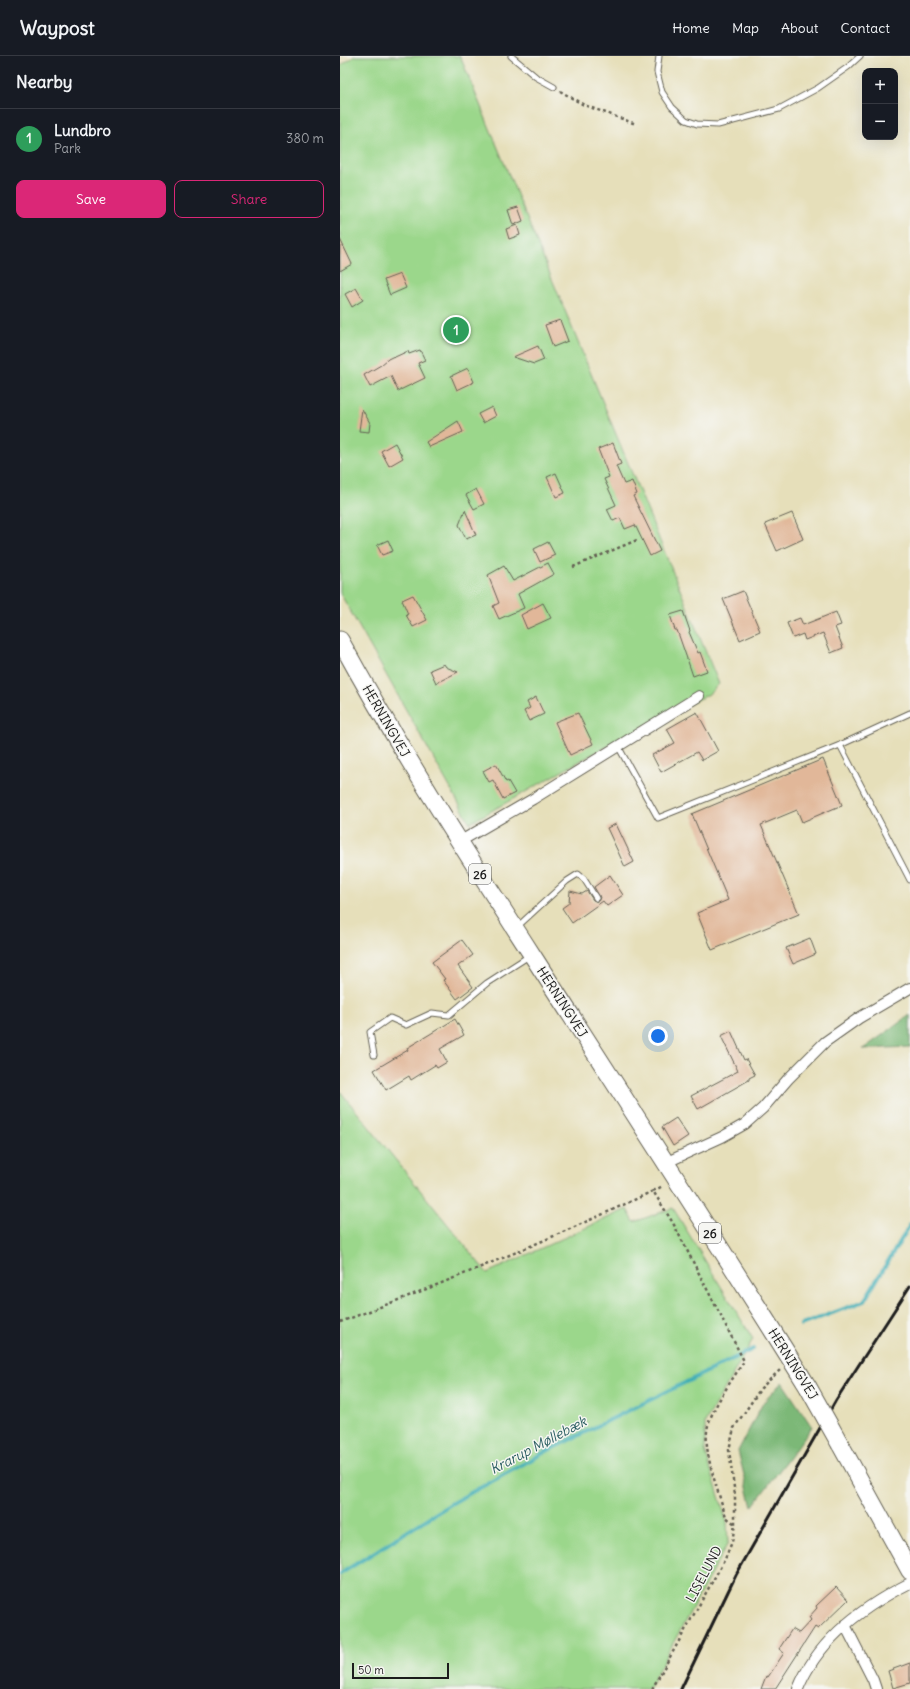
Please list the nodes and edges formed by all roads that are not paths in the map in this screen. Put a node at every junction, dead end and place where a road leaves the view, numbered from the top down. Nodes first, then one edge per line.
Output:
1 (511, 56) edge
2 (659, 56) edge
3 (860, 56) edge
4 (554, 87) road end
5 (340, 640) edge
6 (699, 696) dead end
7 (910, 713) edge
8 (840, 745) junction
9 (618, 746) junction
10 (460, 842) junction
11 (910, 880) edge
12 (596, 898) dead end
13 (515, 929) junction
14 (532, 954) junction
15 (910, 988) edge
16 (374, 1055) dead end
17 (665, 1163) junction
18 (910, 1571) edge
19 (910, 1583) edge
20 (845, 1625) junction
21 (798, 1689) edge
22 (876, 1689) edge

1 - 4 lane
2 - 3 lane
5 - 10 main road, HERNINGVEJ / 26
6 - 9 street
7 - 8 lane
8 - 9 lane
8 - 11 lane
9 - 10 street
10 - 13 main road, HERNINGVEJ / 26
12 - 13 lane
13 - 14 main road, HERNINGVEJ / 26
14 - 16 lane
14 - 17 main road, HERNINGVEJ / 26
15 - 17 street
17 - 18 main road, HERNINGVEJ / 26, bridge
19 - 20 street
20 - 21 street
20 - 22 street

